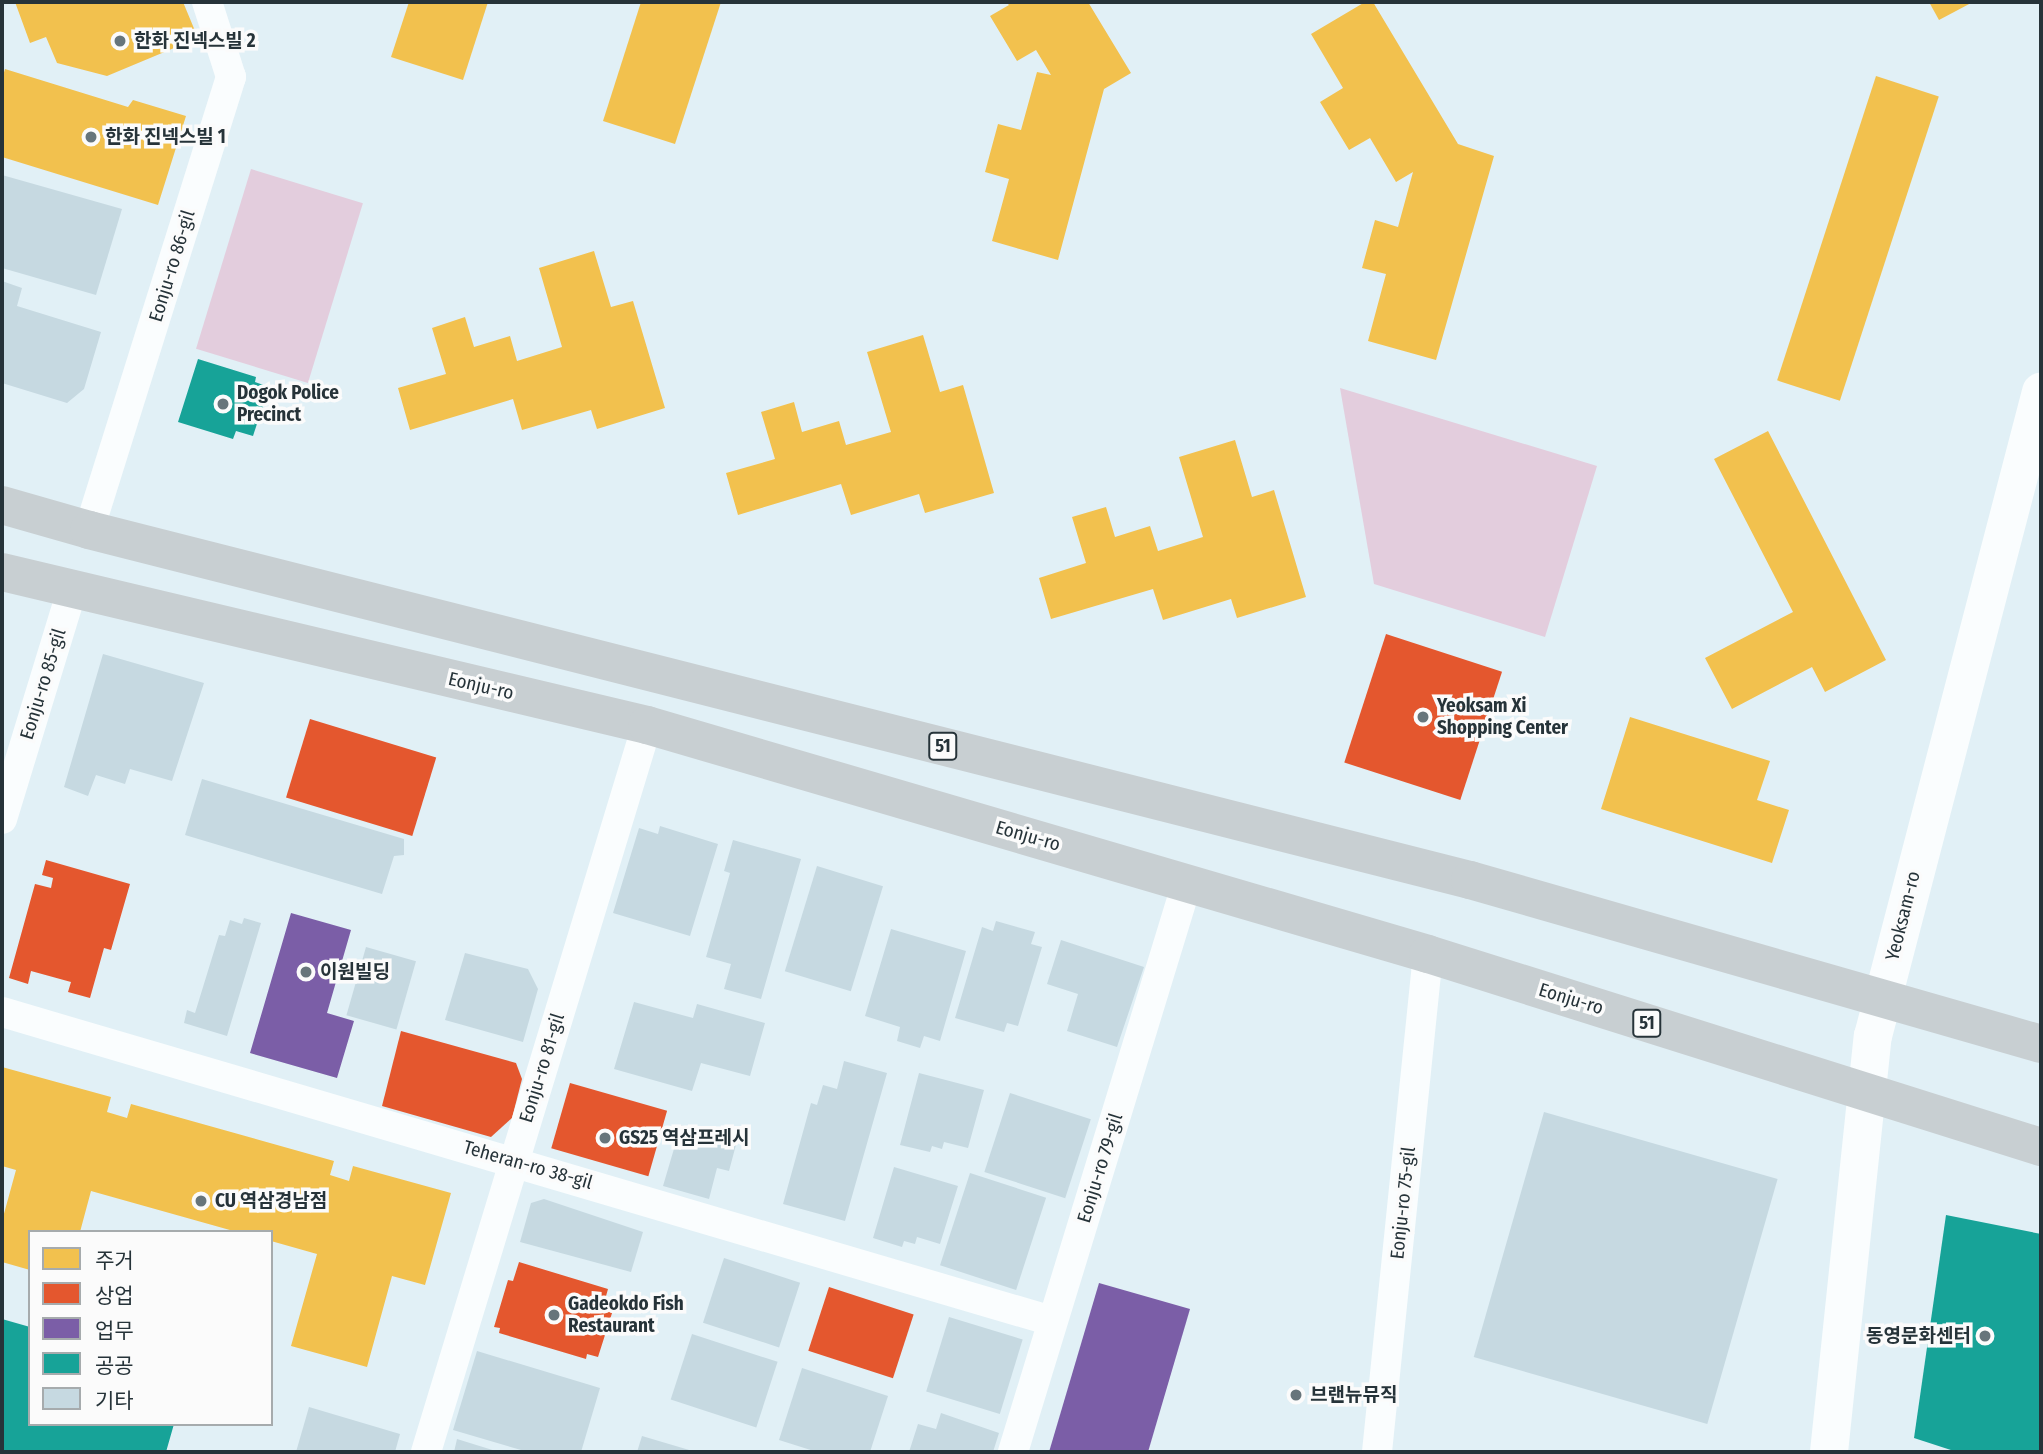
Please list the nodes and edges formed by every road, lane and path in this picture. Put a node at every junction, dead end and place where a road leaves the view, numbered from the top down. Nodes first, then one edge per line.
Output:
1 (207, 2) edge
2 (2041, 392) edge
3 (2, 505) edge
4 (89, 530) junction
5 (2, 572) edge
6 (72, 590) junction
7 (648, 724) junction
8 (2, 818) edge
9 (1187, 883) junction
10 (1428, 954) junction
11 (1883, 996) junction
12 (2, 1012) edge
13 (2041, 1044) edge
14 (1866, 1091) junction
15 (2041, 1147) edge
16 (514, 1161) junction
17 (1052, 1321) junction
18 (426, 1452) edge
19 (1013, 1452) edge
20 (1377, 1452) edge
21 (1829, 1452) edge

1 - 4 street, Eonju-ro 86-gil
2 - 11 main road, Yeoksam-ro
3 - 4 main road, 51
4 - 11 main road, 51
5 - 6 main road, Eonju-ro / 51
6 - 7 main road, Eonju-ro / 51
6 - 8 street, Eonju-ro 85-gil
7 - 9 main road, Eonju-ro / 51
7 - 16 street, Eonju-ro 81-gil
9 - 10 main road, Eonju-ro / 51
9 - 17 street, Eonju-ro 79-gil
10 - 14 main road, Eonju-ro / 51
10 - 20 street, Eonju-ro 75-gil
11 - 13 main road, 51
11 - 14 main road, Yeoksam-ro
12 - 16 street, Teheran-ro 38-gil
14 - 15 main road, Eonju-ro / 51
14 - 21 main road, Yeoksam-ro
16 - 17 street, Teheran-ro 38-gil
16 - 18 street, Eonju-ro 81-gil
17 - 19 street, Eonju-ro 79-gil

